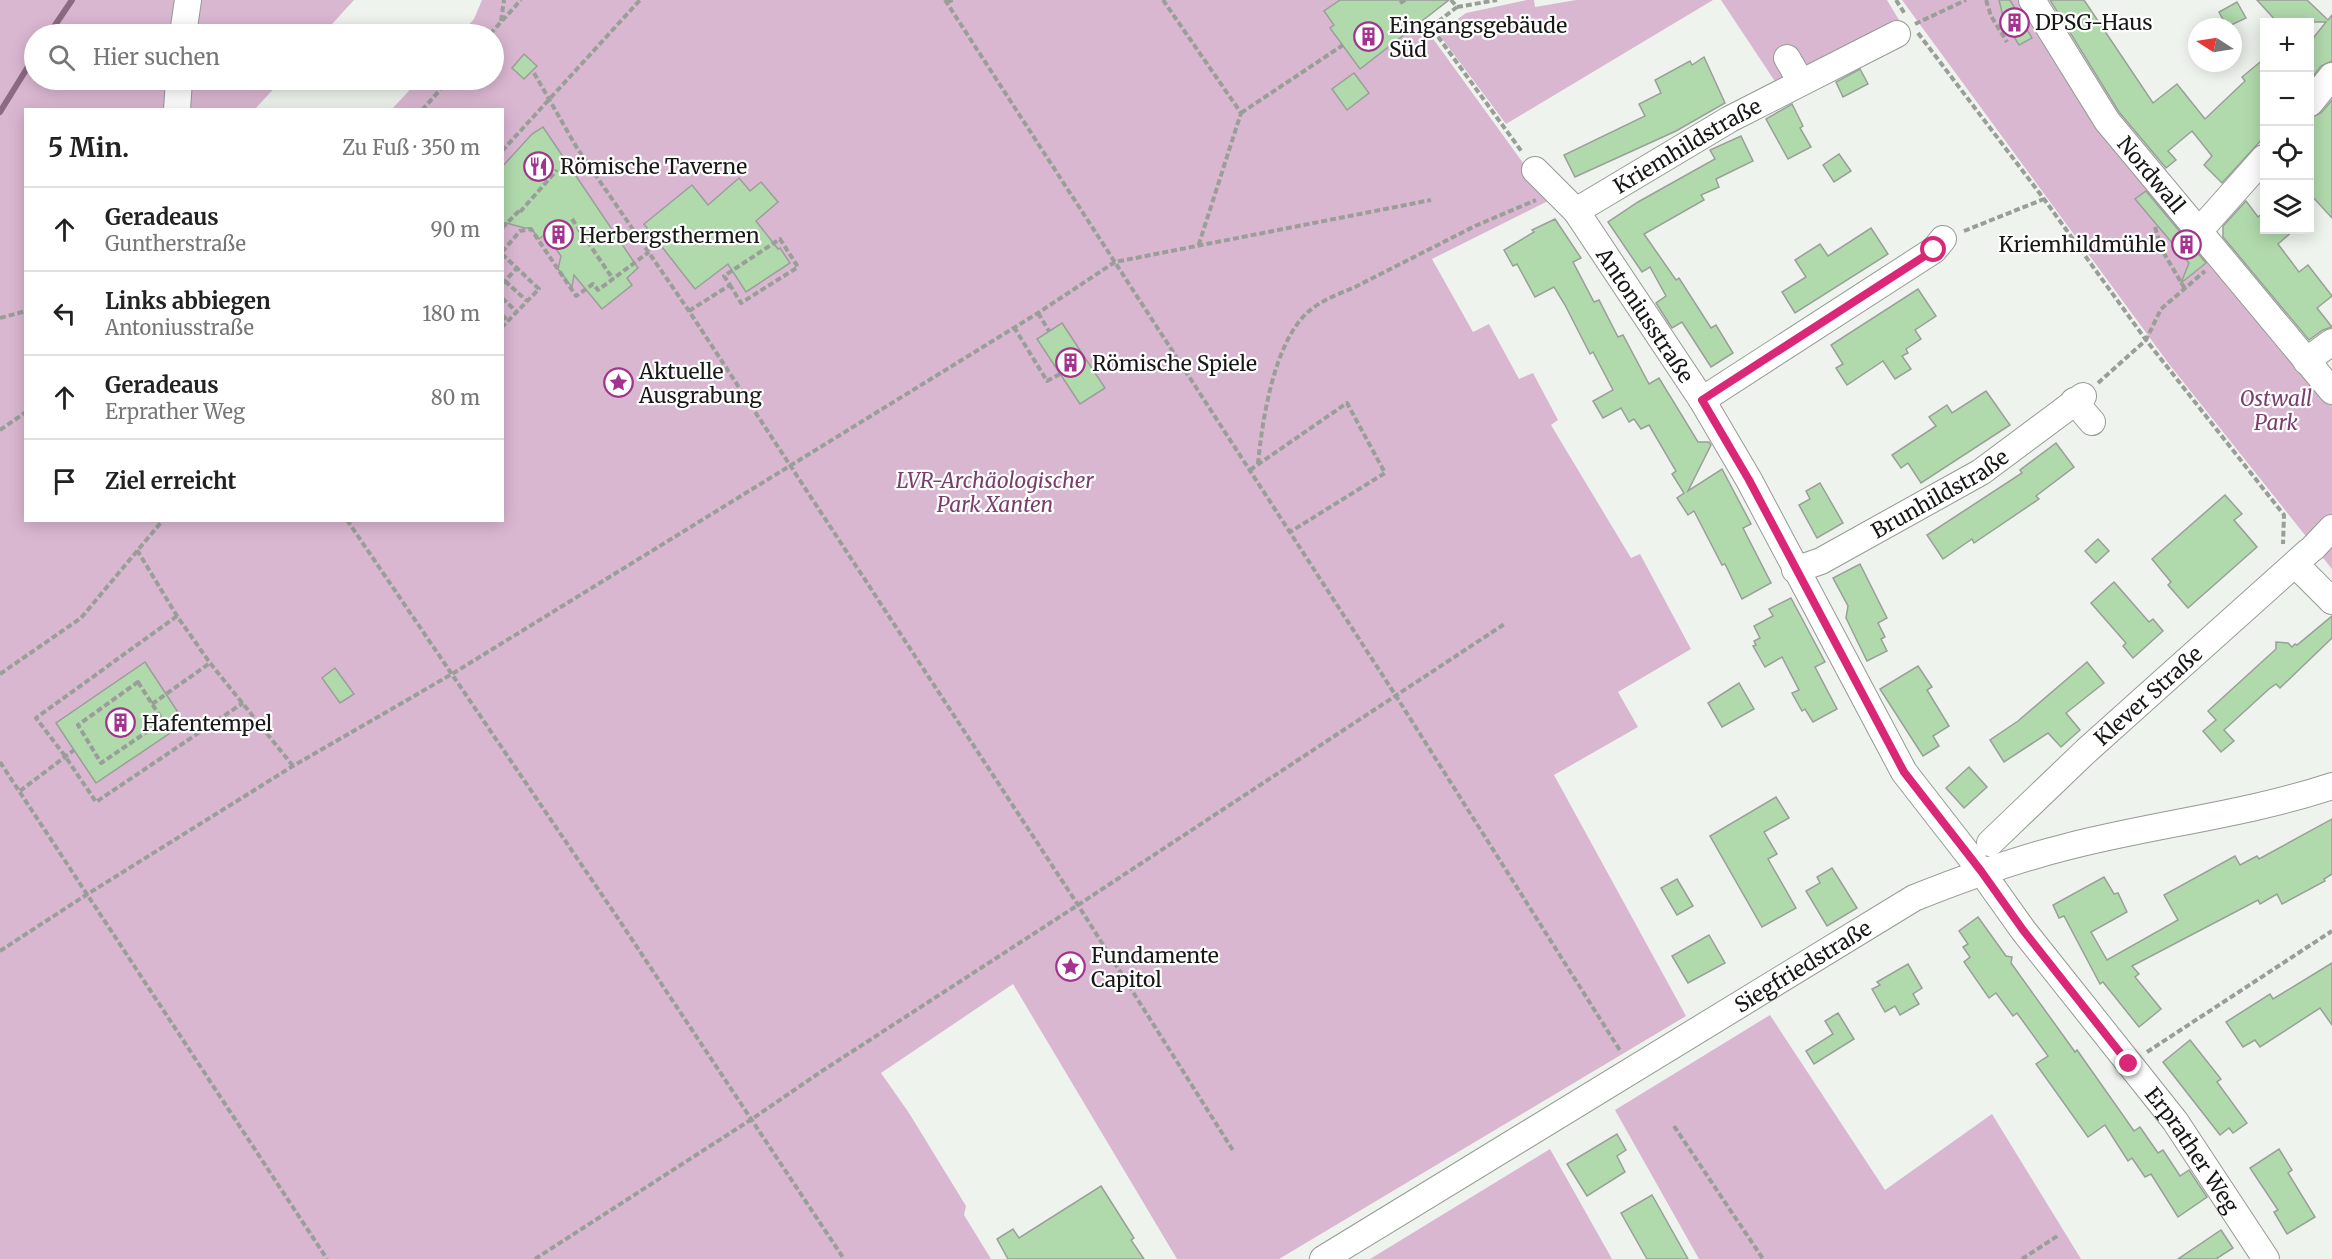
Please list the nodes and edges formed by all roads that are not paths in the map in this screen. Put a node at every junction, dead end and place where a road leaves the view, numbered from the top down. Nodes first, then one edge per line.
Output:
1 (188, 0) edge
2 (2032, 0) edge
3 (184, 24) edge
4 (1905, 30) road end
5 (1787, 58) dead end
6 (2332, 76) edge
7 (1801, 82) junction
8 (178, 90) edge
9 (2314, 98) edge
10 (177, 108) edge
11 (2260, 163) edge
12 (1535, 170) road end
13 (1576, 212) junction
14 (2199, 230) junction
15 (1934, 242) road end
16 (2332, 342) edge
17 (2306, 361) junction
18 (2332, 391) edge
19 (1702, 400) junction
20 (2092, 422) dead end
21 (2332, 528) edge
22 (2306, 555) junction
23 (1796, 570) junction
24 (2332, 601) edge
25 (2332, 786) edge
26 (1990, 843) dead end
27 (1981, 871) junction
28 (1323, 1259) edge
29 (2266, 1259) edge

1 - 3 street
2 - 14 street, Nordwall
4 - 7 street, Kriemhildstraße
5 - 7 street
6 - 9 street
7 - 13 street, Kriemhildstraße
8 - 10 street
11 - 14 street
12 - 13 street, Antoniusstraße
13 - 19 street, Antoniusstraße
14 - 17 street, Nordwall
15 - 19 street
16 - 17 street
17 - 18 street, Nordwall
19 - 23 street, Antoniusstraße
20 - 23 street, Brunhildstraße
21 - 22 street, Klever Straße
22 - 24 street
22 - 26 street, Klever Straße
23 - 27 street, Antoniusstraße
25 - 27 street, Siegfriedstraße
27 - 28 street, Siegfriedstraße
27 - 29 street, Erprather Weg

